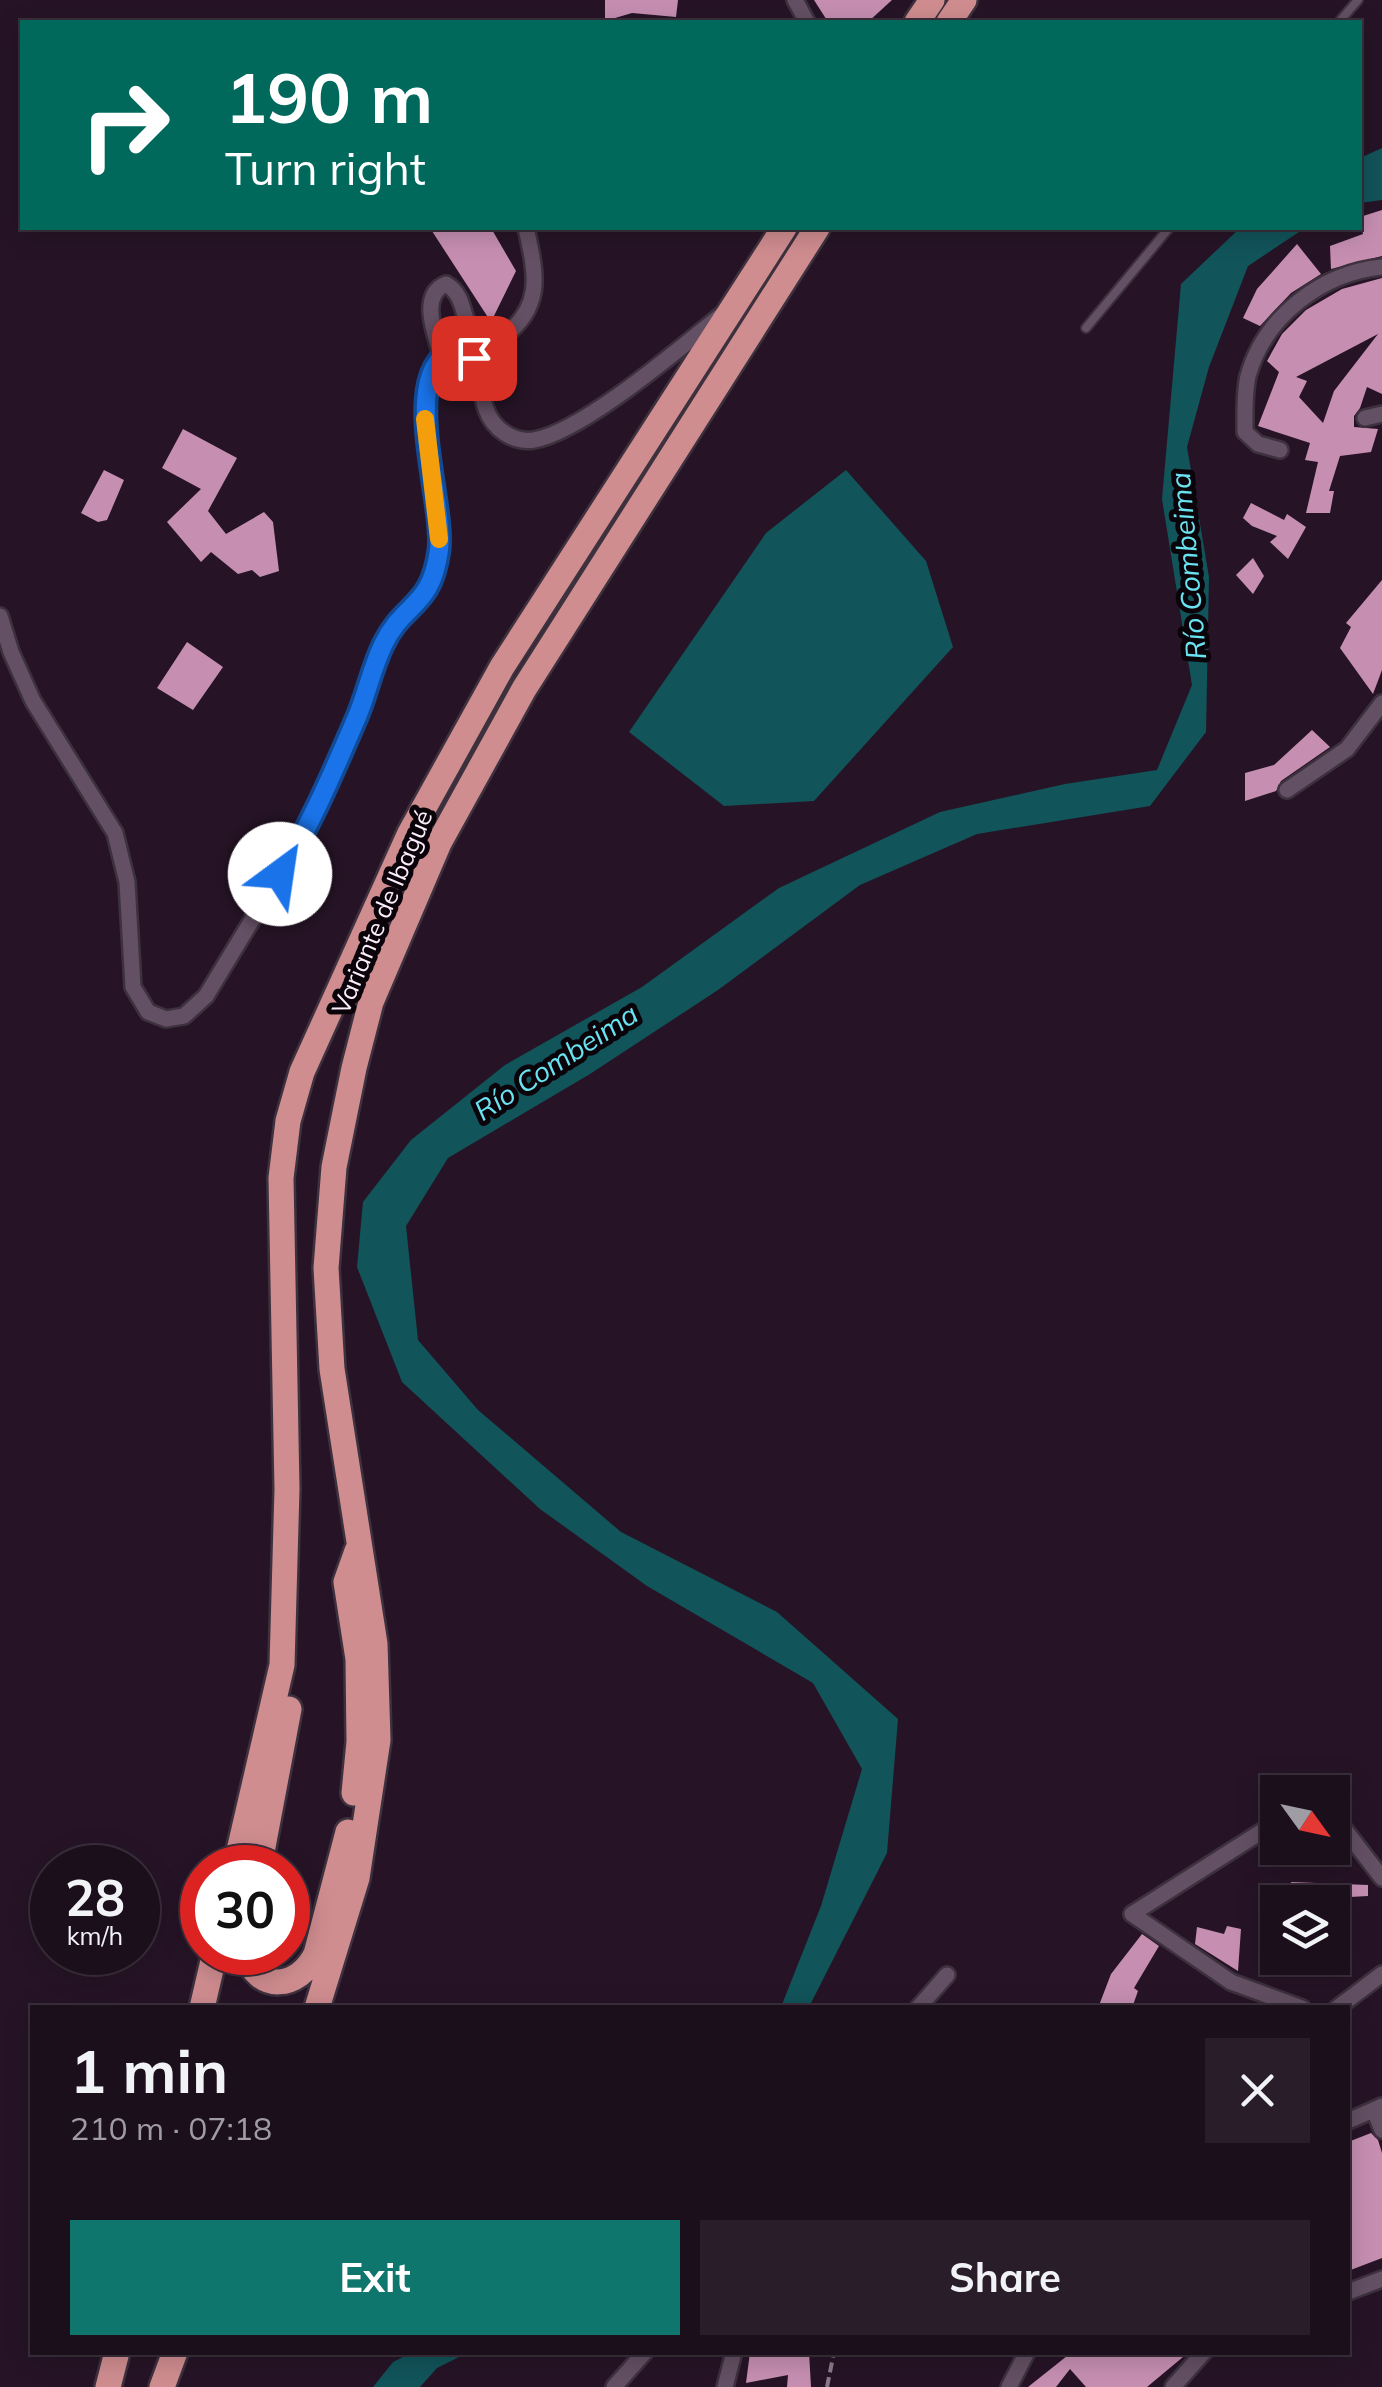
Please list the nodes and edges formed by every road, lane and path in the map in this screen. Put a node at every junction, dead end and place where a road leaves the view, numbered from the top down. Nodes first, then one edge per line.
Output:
1 (1358, 0) edge
2 (1341, 20) edge
3 (526, 230) edge
4 (783, 230) edge
5 (816, 230) edge
6 (1168, 230) edge
7 (1382, 267) edge
8 (734, 304) junction
9 (1086, 328) dead end
10 (442, 354) junction
11 (1382, 414) edge
12 (1365, 418) dead end
13 (1280, 450) dead end
14 (0, 616) edge
15 (1382, 703) edge
16 (1287, 790) dead end
17 (358, 1545) junction
18 (282, 1666) junction
19 (1260, 1832) edge
20 (1350, 1836) edge
21 (240, 1845) edge
22 (263, 1845) edge
23 (1382, 1878) edge
24 (310, 1968) edge
25 (1382, 1974) edge
26 (210, 1975) edge
27 (260, 1975) edge
28 (301, 1975) edge
29 (947, 1976) dead end
30 (203, 2005) edge
31 (318, 2005) edge
32 (921, 2005) edge
33 (1294, 2005) edge
34 (1340, 2005) edge
35 (1378, 2108) edge
36 (1350, 2120) edge
37 (1382, 2130) edge
38 (1382, 2279) edge
39 (1350, 2291) edge
40 (116, 2355) edge
41 (173, 2355) edge
42 (642, 2355) edge
43 (733, 2355) edge
44 (833, 2355) edge
45 (1025, 2355) edge
46 (1201, 2355) edge
47 (108, 2387) edge
48 (162, 2387) edge
49 (614, 2387) edge
50 (726, 2387) edge
51 (827, 2387) edge
52 (1009, 2387) edge
53 (1173, 2387) edge

1 - 2 lane
3 - 10 street
4 - 8 highway, Variante de Ibagué
5 - 17 highway, Variante de Ibagué
6 - 9 lane
7 - 13 street
8 - 10 street
8 - 18 highway, Variante de Ibagué
10 - 14 street
11 - 12 street
15 - 16 street
17 - 24 highway
17 - 31 highway, Variante de Ibagué
18 - 21 highway, Variante de Ibagué
18 - 22 highway
19 - 33 street
20 - 23 street
25 - 34 street
26 - 30 highway
27 - 28 highway
29 - 32 street
35 - 36 street
35 - 37 street
38 - 39 street
40 - 47 highway
41 - 48 highway
42 - 49 street
43 - 50 street
44 - 51 path
45 - 52 street
46 - 53 street

